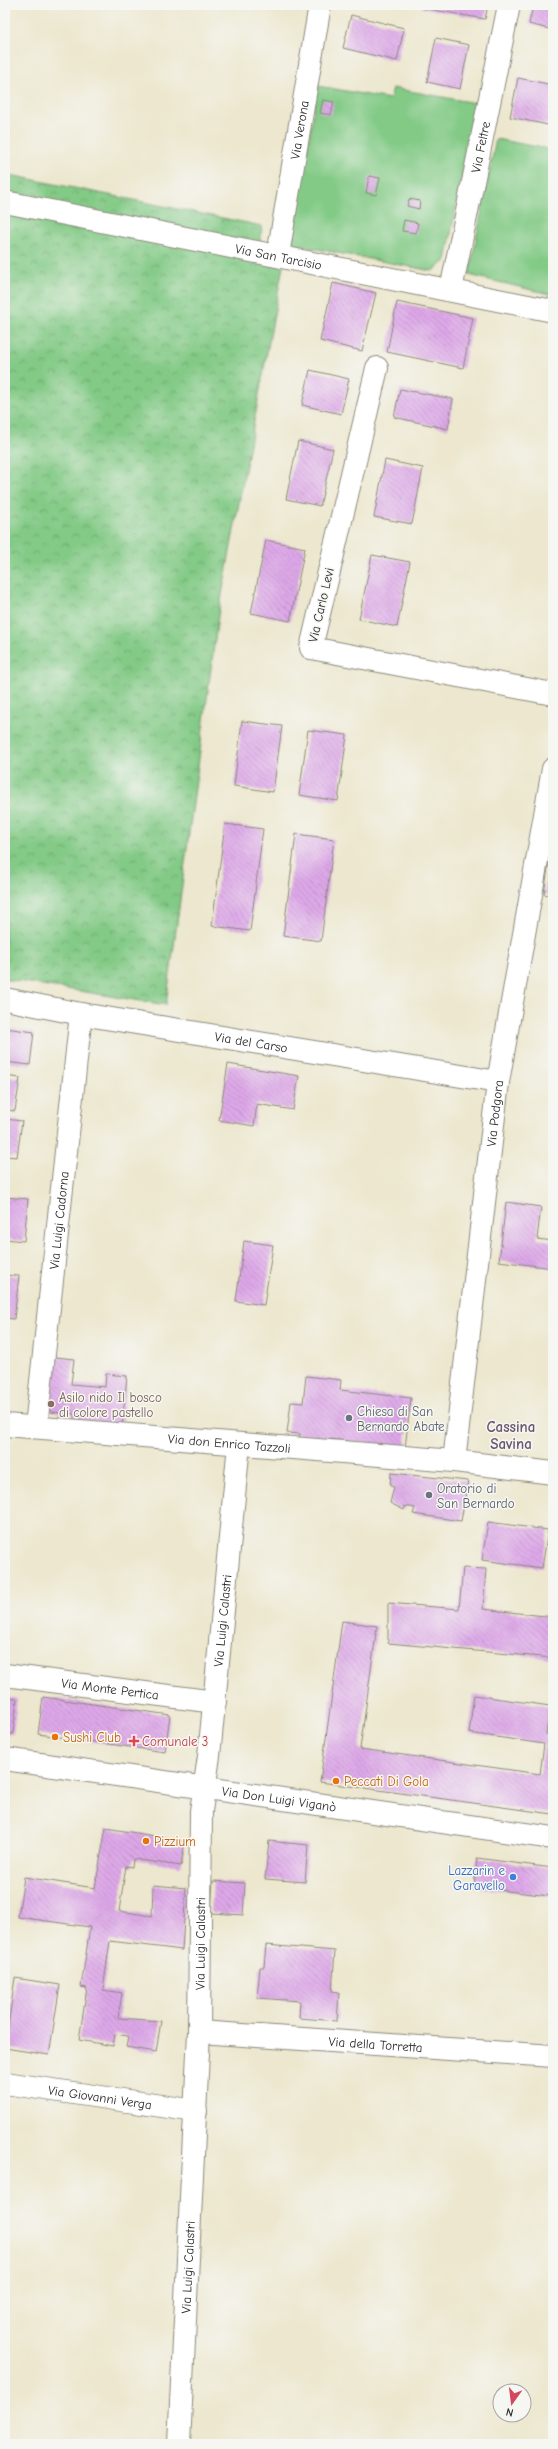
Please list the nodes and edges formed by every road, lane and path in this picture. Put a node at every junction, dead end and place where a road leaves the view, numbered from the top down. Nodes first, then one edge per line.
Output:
1 (320, 5) edge
2 (509, 5) edge
3 (5, 202) edge
4 (278, 255) junction
5 (451, 290) junction
6 (553, 311) edge
7 (377, 368) dead end
8 (553, 694) edge
9 (553, 769) edge
10 (5, 999) edge
11 (81, 1014) junction
12 (498, 1082) junction
13 (5, 1425) edge
14 (36, 1428) junction
15 (239, 1444) junction
16 (454, 1462) junction
17 (553, 1473) edge
18 (5, 1675) edge
19 (215, 1702) junction
20 (5, 1759) edge
21 (203, 1787) junction
22 (553, 1838) edge
23 (199, 2032) junction
24 (553, 2056) edge
25 (5, 2084) edge
26 (196, 2111) junction
27 (179, 2444) edge

1 - 4 street, Via Verona
2 - 5 street, Via Feltre
3 - 4 street, Via San Tarcisio
4 - 5 street, Via San Tarcisio
5 - 6 street, Via San Tarcisio
7 - 8 street, Via Carlo Levi
9 - 12 street, Via Podgora
10 - 11 street, Via del Carso
11 - 12 street, Via del Carso
11 - 14 street, Via Luigi Cadorna
12 - 16 street, Via Podgora
13 - 14 street, Via don Enrico Tazzoli
14 - 15 street, Via don Enrico Tazzoli
15 - 16 street, Via don Enrico Tazzoli
15 - 19 street, Via Luigi Calastri
16 - 17 street, Via don Enrico Tazzoli
18 - 19 street, Via Monte Pertica
19 - 21 street, Via Luigi Calastri
20 - 21 street, Via Don Luigi Viganò
21 - 22 street, Via Don Luigi Viganò
21 - 23 street, Via Luigi Calastri
23 - 24 street, Via della Torretta
23 - 26 street, Via Luigi Calastri
25 - 26 street, Via Giovanni Verga
26 - 27 street, Via Luigi Calastri

